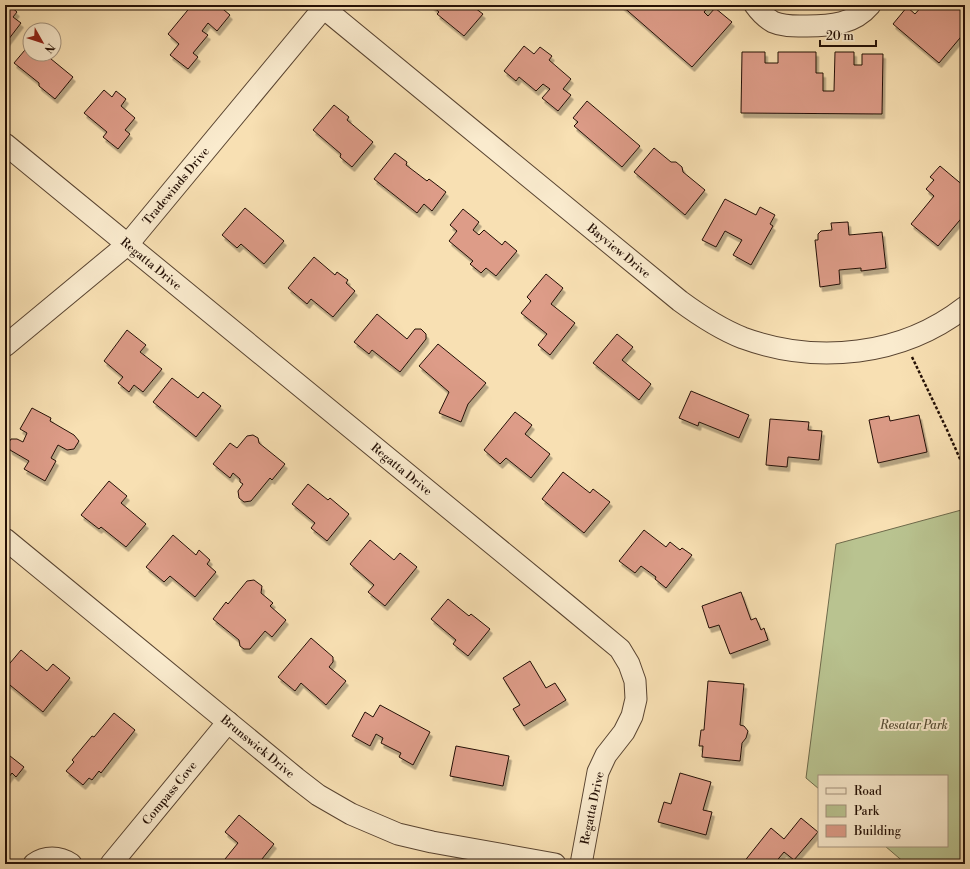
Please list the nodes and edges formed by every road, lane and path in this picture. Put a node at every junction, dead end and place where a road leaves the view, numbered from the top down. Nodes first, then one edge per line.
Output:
1 (755, 5) edge
2 (870, 5) edge
3 (323, 6) edge
4 (5, 144) edge
5 (128, 244) junction
6 (965, 307) edge
7 (5, 346) edge
8 (910, 353) dead end
9 (965, 470) edge
10 (5, 538) edge
11 (228, 722) junction
12 (457, 855) edge
13 (34, 864) edge
14 (71, 864) edge
15 (111, 864) edge
16 (555, 864) edge
17 (581, 864) edge

1 - 2 street
3 - 5 street, Tradewinds Drive
3 - 6 street, Bayview Drive
4 - 5 street, Regatta Drive
5 - 7 street, Tradewinds Drive
5 - 17 street, Regatta Drive
8 - 9 path
10 - 11 street, Brunswick Drive
11 - 12 street, Brunswick Drive
11 - 15 street, Compass Cove
12 - 16 street, Brunswick Drive
13 - 14 street

